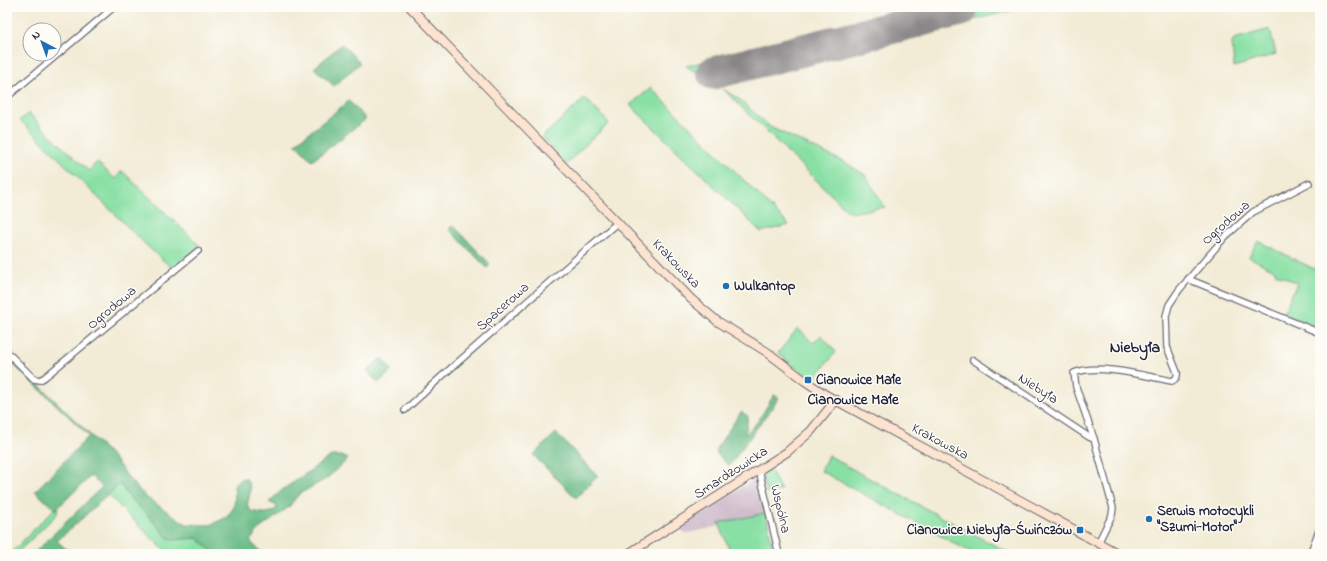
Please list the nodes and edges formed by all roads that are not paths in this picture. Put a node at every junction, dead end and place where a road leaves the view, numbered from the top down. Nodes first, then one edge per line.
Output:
1 (114, 7) edge
2 (410, 7) edge
3 (7, 97) edge
4 (1309, 183) dead end
5 (618, 222) junction
6 (198, 251) dead end
7 (1188, 280) junction
8 (1320, 333) edge
9 (7, 352) edge
10 (974, 360) dead end
11 (836, 400) junction
12 (405, 410) dead end
13 (1091, 438) junction
14 (759, 470) junction
15 (1320, 528) edge
16 (1098, 543) junction
17 (628, 554) edge
18 (778, 554) edge
19 (1119, 554) edge
20 (1310, 554) edge

1 - 3 street
2 - 5 main road, Krakowska
4 - 7 street, Ogrodowa
5 - 11 main road, Krakowska
5 - 12 street, Spacerowa
6 - 9 street, Ogrodowa
7 - 8 street
7 - 13 street, Ogrodowa
10 - 13 street, Niebyła
11 - 14 main road, Smardzowicka
11 - 16 main road, Krakowska
13 - 16 street
14 - 17 main road, Smardzowicka
14 - 18 street, Wspólna
15 - 20 street
16 - 19 main road

